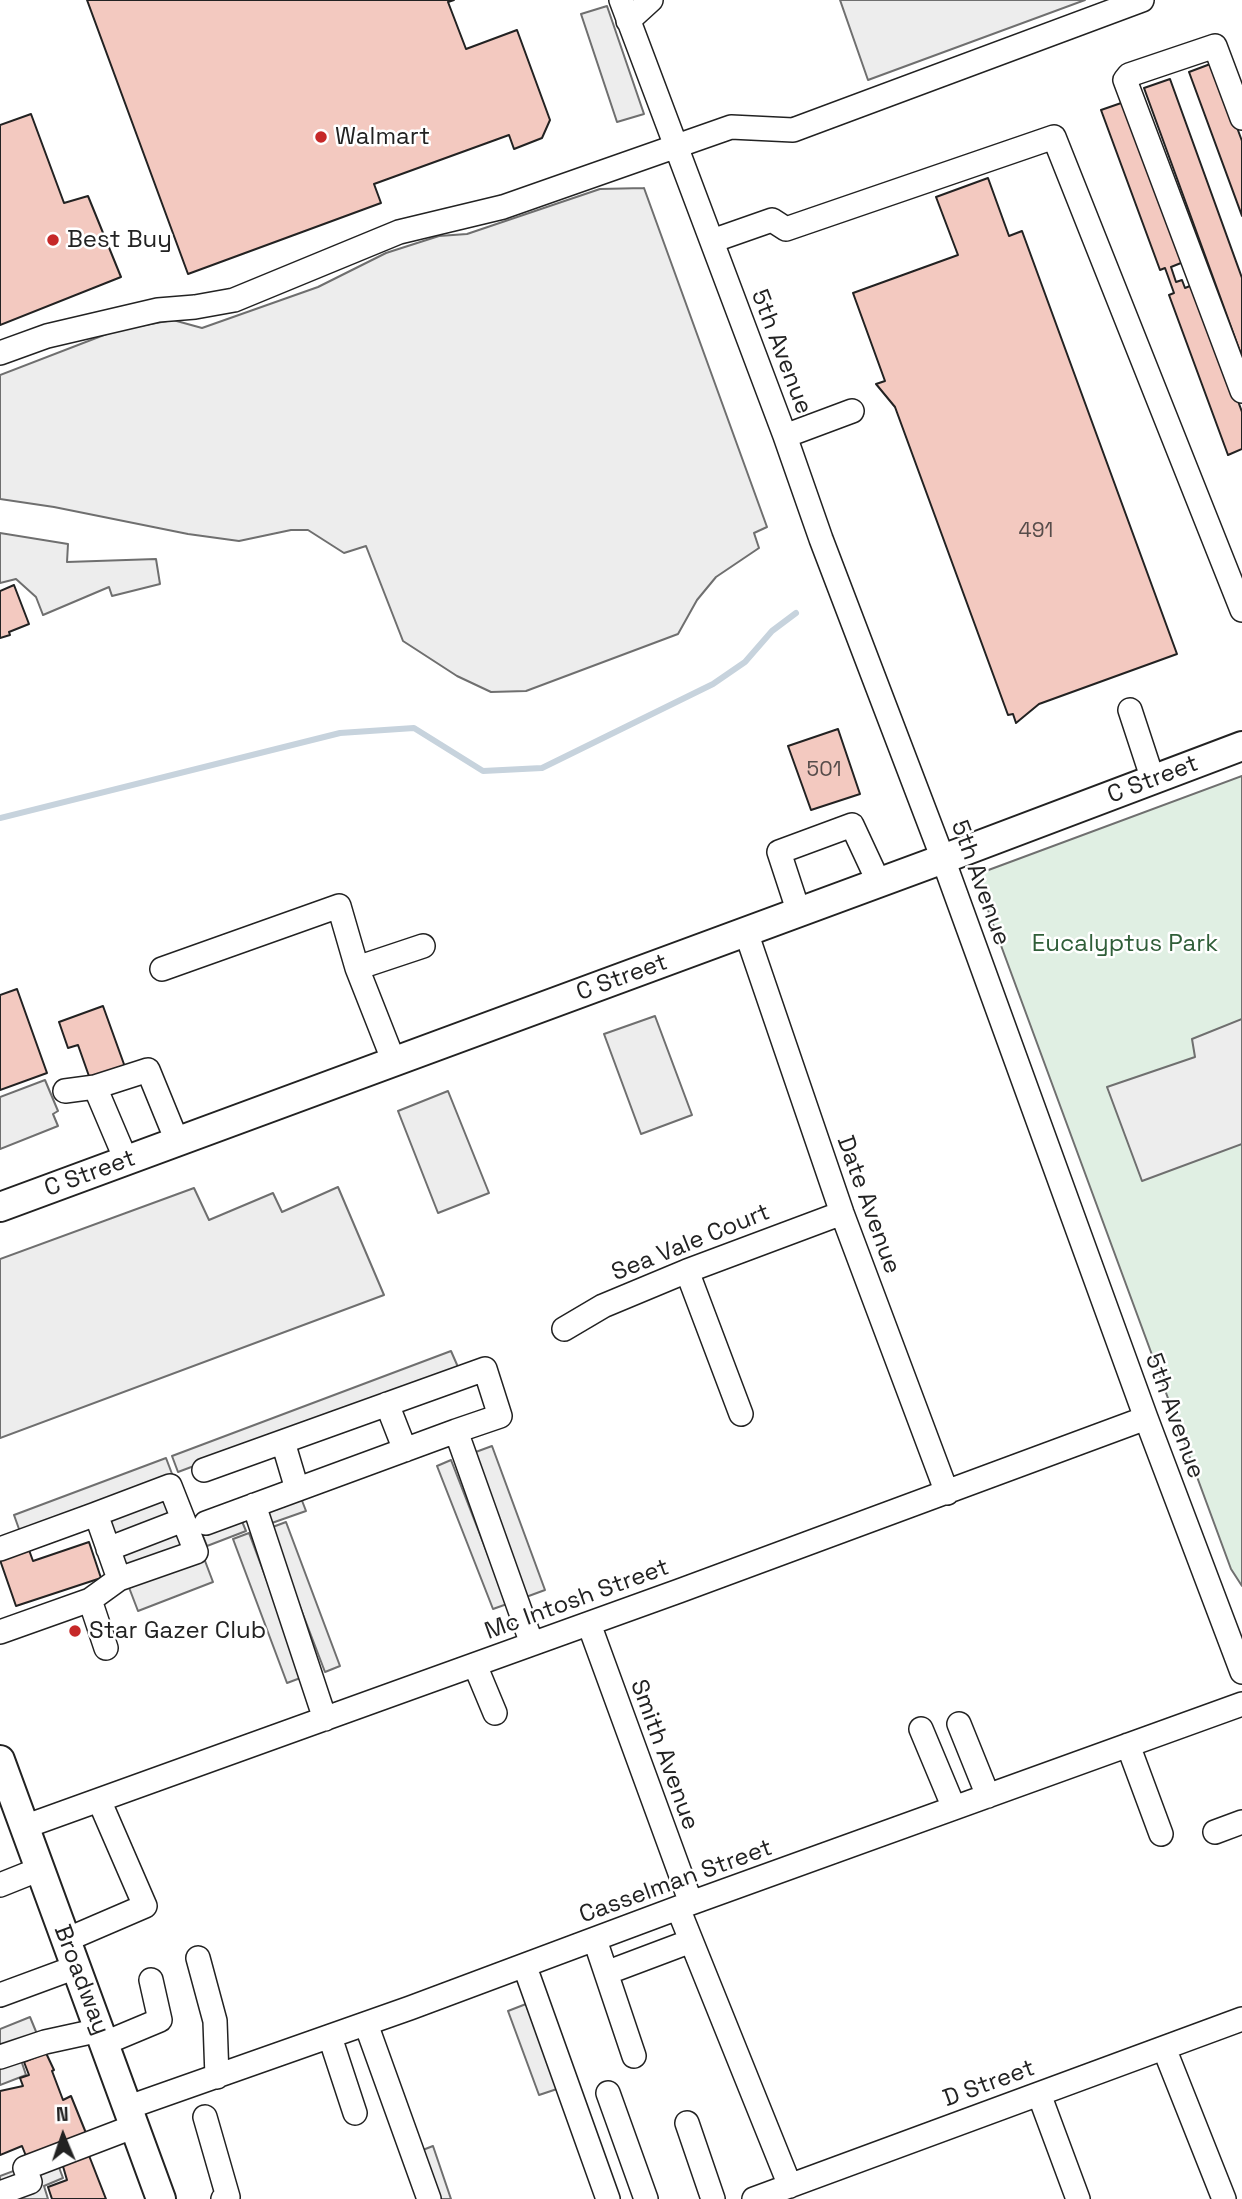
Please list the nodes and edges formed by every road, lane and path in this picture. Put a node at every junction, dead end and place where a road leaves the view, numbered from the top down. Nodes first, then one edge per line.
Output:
1 (651, 0) edge
2 (1142, 0) edge
3 (624, 11) edge
4 (1242, 118) edge
5 (676, 147) junction
6 (712, 241) junction
7 (0, 353) edge
8 (1242, 391) edge
9 (852, 411) dead end
10 (785, 436) junction
11 (1242, 610) edge
12 (1130, 710) dead end
13 (1242, 746) edge
14 (1153, 780) junction
15 (943, 859) junction
16 (878, 883) junction
17 (799, 913) junction
18 (746, 932) junction
19 (423, 946) dead end
20 (357, 968) junction
21 (162, 969) dead end
22 (394, 1062) junction
23 (95, 1087) junction
24 (65, 1091) dead end
25 (177, 1142) junction
26 (126, 1160) junction
27 (0, 1207) edge
28 (842, 1213) junction
29 (687, 1271) junction
30 (564, 1329) dead end
31 (387, 1404) junction
32 (741, 1414) dead end
33 (1146, 1418) junction
34 (456, 1431) junction
35 (283, 1442) junction
36 (405, 1450) junction
37 (204, 1470) dead end
38 (297, 1489) junction
39 (947, 1493) junction
40 (254, 1505) junction
41 (96, 1514) junction
42 (195, 1521) junction
43 (0, 1549) edge
44 (108, 1549) junction
45 (119, 1579) junction
46 (90, 1600) junction
47 (589, 1624) junction
48 (0, 1632) edge
49 (532, 1644) junction
50 (106, 1648) dead end
51 (475, 1665) junction
52 (1242, 1672) edge
53 (1242, 1704) edge
54 (495, 1713) dead end
55 (325, 1719) junction
56 (959, 1724) dead end
57 (921, 1729) dead end
58 (1128, 1745) junction
59 (0, 1760) edge
60 (6, 1796) edge
61 (988, 1796) junction
62 (99, 1800) junction
63 (954, 1808) junction
64 (1242, 1822) edge
65 (24, 1827) junction
66 (1215, 1832) dead end
67 (1161, 1834) dead end
68 (40, 1869) junction
69 (0, 1885) edge
70 (685, 1906) junction
71 (595, 1940) junction
72 (66, 1941) junction
73 (691, 1941) junction
74 (198, 1958) dead end
75 (76, 1967) junction
76 (525, 1967) junction
77 (606, 1973) junction
78 (151, 1980) dead end
79 (0, 1995) edge
80 (1242, 2019) edge
81 (366, 2024) junction
82 (102, 2037) junction
83 (330, 2037) junction
84 (1164, 2048) junction
85 (634, 2056) dead end
86 (0, 2057) edge
87 (216, 2077) junction
88 (608, 2093) dead end
89 (1039, 2094) junction
90 (355, 2113) dead end
91 (132, 2117) junction
92 (205, 2117) dead end
93 (687, 2123) dead end
94 (790, 2186) junction
95 (0, 2193) edge
96 (758, 2198) edge
97 (161, 2199) edge
98 (223, 2199) edge
99 (429, 2199) edge
100 (608, 2199) edge
101 (646, 2199) edge
102 (713, 2199) edge
103 (1078, 2199) edge
104 (1224, 2199) edge

1 - 3 street
2 - 5 street
3 - 5 street, 5th Avenue
4 - 8 street
5 - 6 street, 5th Avenue
5 - 7 street
6 - 10 street, 5th Avenue
6 - 11 street
9 - 10 street
10 - 15 street, 5th Avenue
12 - 14 street
13 - 14 main road, C Street
14 - 15 main road, C Street
15 - 16 main road, C Street
15 - 33 street, 5th Avenue
16 - 17 main road, C Street
16 - 17 street
17 - 18 main road, C Street
18 - 22 main road, C Street
18 - 28 street, Date Avenue
19 - 20 street
20 - 21 street
20 - 22 street
22 - 25 main road, C Street
23 - 24 street
23 - 25 street
23 - 26 street
25 - 26 main road, C Street
26 - 27 main road, C Street
28 - 29 street, Sea Vale Court
28 - 39 street, Date Avenue
29 - 30 street, Sea Vale Court
29 - 32 street
31 - 34 street
31 - 35 street
31 - 36 street
33 - 39 street, Mc Intosh Street
33 - 52 street, 5th Avenue
34 - 36 street
34 - 49 street
35 - 37 street
35 - 38 street
36 - 38 street
38 - 40 street
39 - 47 street, Mc Intosh Street
40 - 42 street
40 - 55 street
41 - 42 street
41 - 43 street
41 - 44 street
42 - 44 street
42 - 45 street
44 - 45 street
45 - 46 street
46 - 48 street
46 - 50 street
47 - 49 street, Mc Intosh Street
47 - 70 street, Smith Avenue
49 - 51 street, Mc Intosh Street
51 - 54 street
51 - 55 street, Mc Intosh Street
53 - 58 street, Casselman Street
55 - 62 street, Mc Intosh Street
56 - 61 street
57 - 63 street
58 - 61 street, Casselman Street
58 - 67 street
59 - 60 main road, Broadway
60 - 65 main road, Broadway
61 - 63 street, Casselman Street
62 - 65 street, Mc Intosh Street
62 - 72 street
63 - 70 street, Casselman Street
64 - 66 street
65 - 68 main road, Broadway
68 - 69 street
68 - 72 main road, Broadway
70 - 71 street, Casselman Street
70 - 73 street, Smith Avenue
71 - 76 street, Casselman Street
71 - 77 street
72 - 75 main road, Broadway
73 - 77 street
73 - 94 street, Smith Avenue
74 - 87 street
75 - 79 street
75 - 82 main road, Broadway
76 - 81 street, Casselman Street
76 - 100 street
77 - 85 street
78 - 82 street
80 - 84 street, D Street
81 - 83 street, Casselman Street
81 - 99 street
82 - 86 street
82 - 91 main road, Broadway
83 - 87 street, Casselman Street
83 - 90 street
84 - 89 street, D Street
84 - 104 street
87 - 91 street, Casselman Street
88 - 101 street
89 - 94 street, D Street
89 - 103 street
91 - 95 street, Casselman Street
91 - 97 main road, Broadway
92 - 98 street
93 - 102 street
94 - 96 street, D Street

